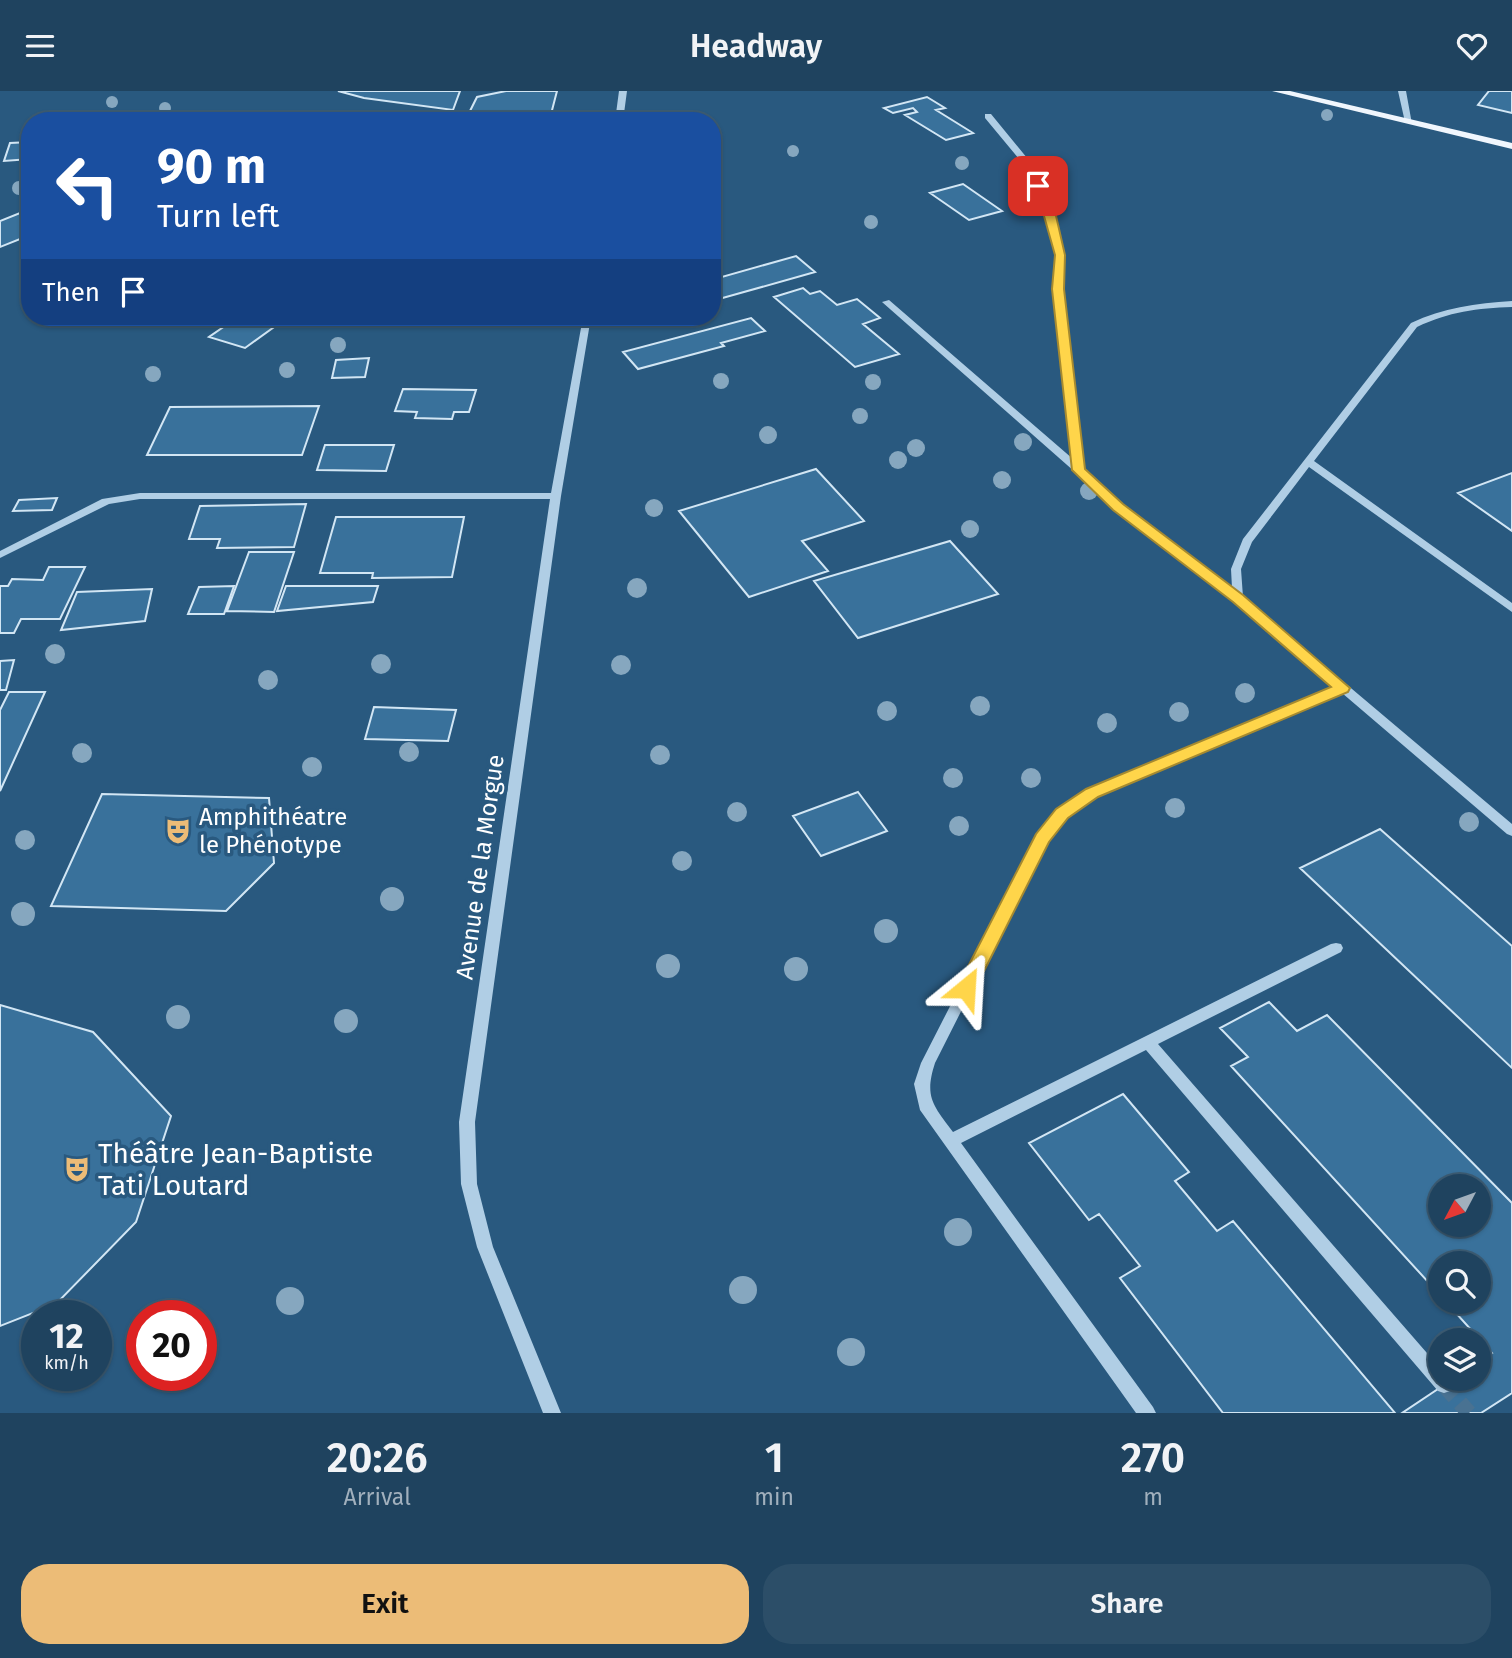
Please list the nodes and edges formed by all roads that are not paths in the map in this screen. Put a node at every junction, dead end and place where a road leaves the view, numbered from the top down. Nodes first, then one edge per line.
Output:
1 (623, 91) edge
2 (1277, 91) edge
3 (1402, 91) edge
4 (620, 112) edge
5 (988, 117) dead end
6 (1409, 122) junction
7 (1512, 146) edge
8 (886, 302) dead end
9 (1512, 304) edge
10 (585, 326) edge
11 (1307, 461) junction
12 (1079, 470) junction
13 (556, 496) junction
14 (0, 555) edge
15 (1238, 599) junction
16 (1512, 608) edge
17 (1343, 688) junction
18 (1512, 831) edge
19 (1336, 948) dead end
20 (1149, 1043) junction
21 (950, 1140) junction
22 (1428, 1366) edge
23 (552, 1413) edge
24 (1147, 1413) edge

1 - 4 street
2 - 6 main road
3 - 6 street
5 - 12 street
6 - 7 main road
8 - 12 street
9 - 11 street
10 - 13 street, Avenue de la Morgue
11 - 15 street
11 - 16 street
12 - 15 street
13 - 14 street
13 - 23 street, Avenue de la Morgue
15 - 17 street
17 - 18 street
17 - 21 lane
19 - 20 street
20 - 21 street
20 - 22 street
21 - 24 lane

